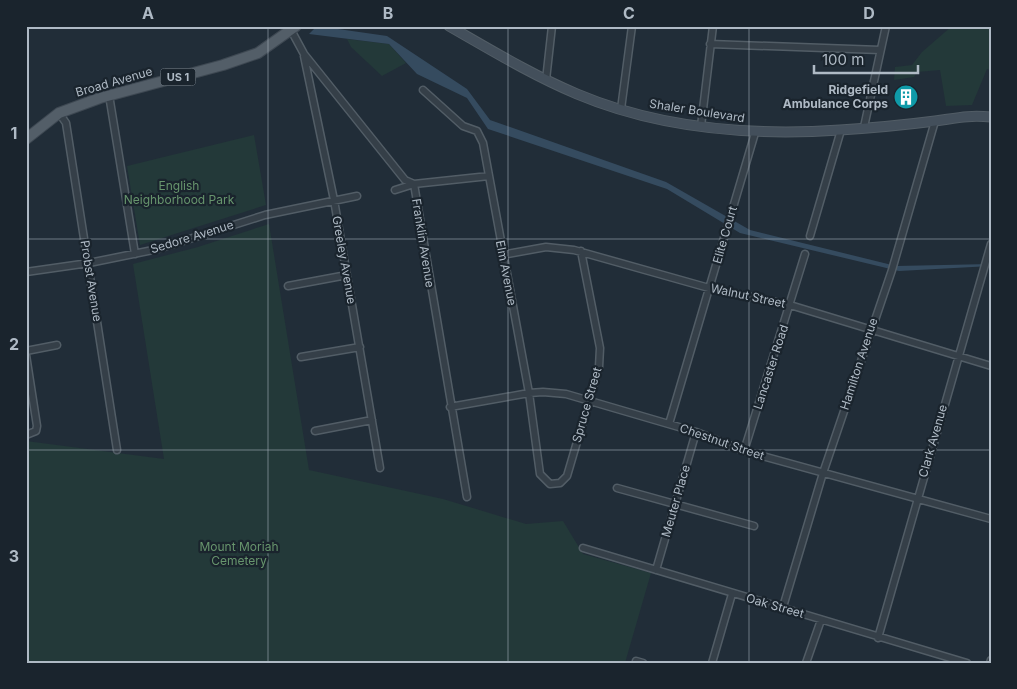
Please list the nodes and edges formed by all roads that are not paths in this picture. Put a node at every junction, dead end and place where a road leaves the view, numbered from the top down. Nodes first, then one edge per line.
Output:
1 (449, 26) edge
2 (552, 26) edge
3 (632, 26) edge
4 (713, 26) edge
5 (886, 26) edge
6 (294, 28) edge
7 (710, 44) junction
8 (880, 50) junction
9 (304, 54) junction
10 (546, 80) junction
11 (423, 90) dead end
12 (110, 95) junction
13 (622, 109) junction
14 (59, 113) junction
15 (991, 116) edge
16 (935, 121) junction
17 (701, 126) junction
18 (864, 127) junction
19 (841, 130) junction
20 (755, 132) junction
21 (26, 139) edge
22 (489, 176) junction
23 (414, 184) junction
24 (395, 190) dead end
25 (357, 196) dead end
26 (334, 200) junction
27 (810, 236) dead end
28 (991, 244) edge
29 (581, 251) junction
30 (135, 254) junction
31 (805, 254) dead end
32 (502, 255) junction
33 (89, 263) junction
34 (26, 272) edge
35 (347, 274) junction
36 (288, 286) dead end
37 (709, 288) junction
38 (790, 305) junction
39 (870, 329) junction
40 (57, 345) dead end
41 (360, 347) junction
42 (26, 353) edge
43 (301, 357) dead end
44 (958, 357) junction
45 (991, 366) edge
46 (529, 393) junction
47 (589, 400) junction
48 (450, 407) junction
49 (372, 420) junction
50 (669, 424) junction
51 (315, 431) dead end
52 (696, 432) junction
53 (26, 435) edge
54 (117, 450) dead end
55 (744, 451) junction
56 (380, 468) dead end
57 (823, 473) junction
58 (546, 482) joint
59 (617, 488) dead end
60 (466, 497) dead end
61 (916, 500) junction
62 (676, 505) junction
63 (991, 519) edge
64 (754, 526) dead end
65 (583, 548) dead end
66 (656, 570) junction
67 (732, 594) junction
68 (783, 607) junction
69 (821, 620) junction
70 (878, 638) junction
71 (712, 663) edge
72 (806, 663) edge
73 (967, 663) edge

1 - 10 street, Shaler Boulevard
2 - 10 street
3 - 13 street
4 - 7 street
5 - 8 street
6 - 9 street, Franklin Avenue
6 - 12 main road, Broad Avenue / US 1
7 - 8 street
7 - 17 street
8 - 18 street
9 - 23 street, Franklin Avenue
9 - 26 street, Greeley Avenue
10 - 13 street, Shaler Boulevard
11 - 22 street, Elm Avenue
12 - 14 main road, Broad Avenue / US 1
12 - 30 street
13 - 17 street, Shaler Boulevard
14 - 21 main road, Broad Avenue / US 1
14 - 33 street, Probst Avenue
15 - 16 street, Shaler Boulevard
16 - 18 street, Shaler Boulevard
16 - 39 street, Hamilton Avenue
17 - 20 street, Shaler Boulevard
18 - 19 street, Shaler Boulevard
19 - 20 street, Shaler Boulevard
19 - 27 street
20 - 37 street, Elite Court
22 - 23 street
22 - 32 street, Elm Avenue
23 - 24 street
23 - 48 street, Franklin Avenue
25 - 26 street, Sedore Avenue
26 - 30 street, Sedore Avenue
26 - 35 street, Greeley Avenue
28 - 44 street, Clark Avenue
29 - 32 street, Walnut Street
29 - 37 street, Walnut Street
29 - 47 street, Spruce Street
30 - 33 street, Sedore Avenue
31 - 38 street, Lancaster Road
32 - 46 street, Elm Avenue
33 - 34 street, Sedore Avenue
33 - 54 street, Probst Avenue
35 - 36 street
35 - 41 street, Greeley Avenue
37 - 38 street, Walnut Street
37 - 50 street, Elite Court
38 - 39 street, Walnut Street
38 - 55 street, Lancaster Road
39 - 44 street, Walnut Street
39 - 57 street, Hamilton Avenue
40 - 42 street
41 - 43 street
41 - 49 street, Greeley Avenue
42 - 53 street
44 - 45 street, Walnut Street
44 - 61 street, Clark Avenue
46 - 47 street, Chestnut Street
46 - 48 street, Chestnut Street
46 - 58 street, Elm Avenue
47 - 50 street, Chestnut Street
47 - 58 street, Spruce Street
48 - 60 street, Franklin Avenue
49 - 51 street
49 - 56 street, Greeley Avenue
50 - 52 street, Chestnut Street
52 - 55 street, Chestnut Street
52 - 62 street, Meuter Place
55 - 57 street, Chestnut Street
57 - 61 street, Chestnut Street
57 - 68 street, Hamilton Avenue
59 - 62 street
61 - 63 street, Chestnut Street
61 - 70 street, Clark Avenue
62 - 64 street
62 - 66 street, Meuter Place
65 - 66 street, Oak Street
66 - 67 street, Oak Street
67 - 68 street, Oak Street
67 - 71 street
68 - 69 street, Oak Street
69 - 70 street, Oak Street
69 - 72 street
70 - 73 street, Oak Street

